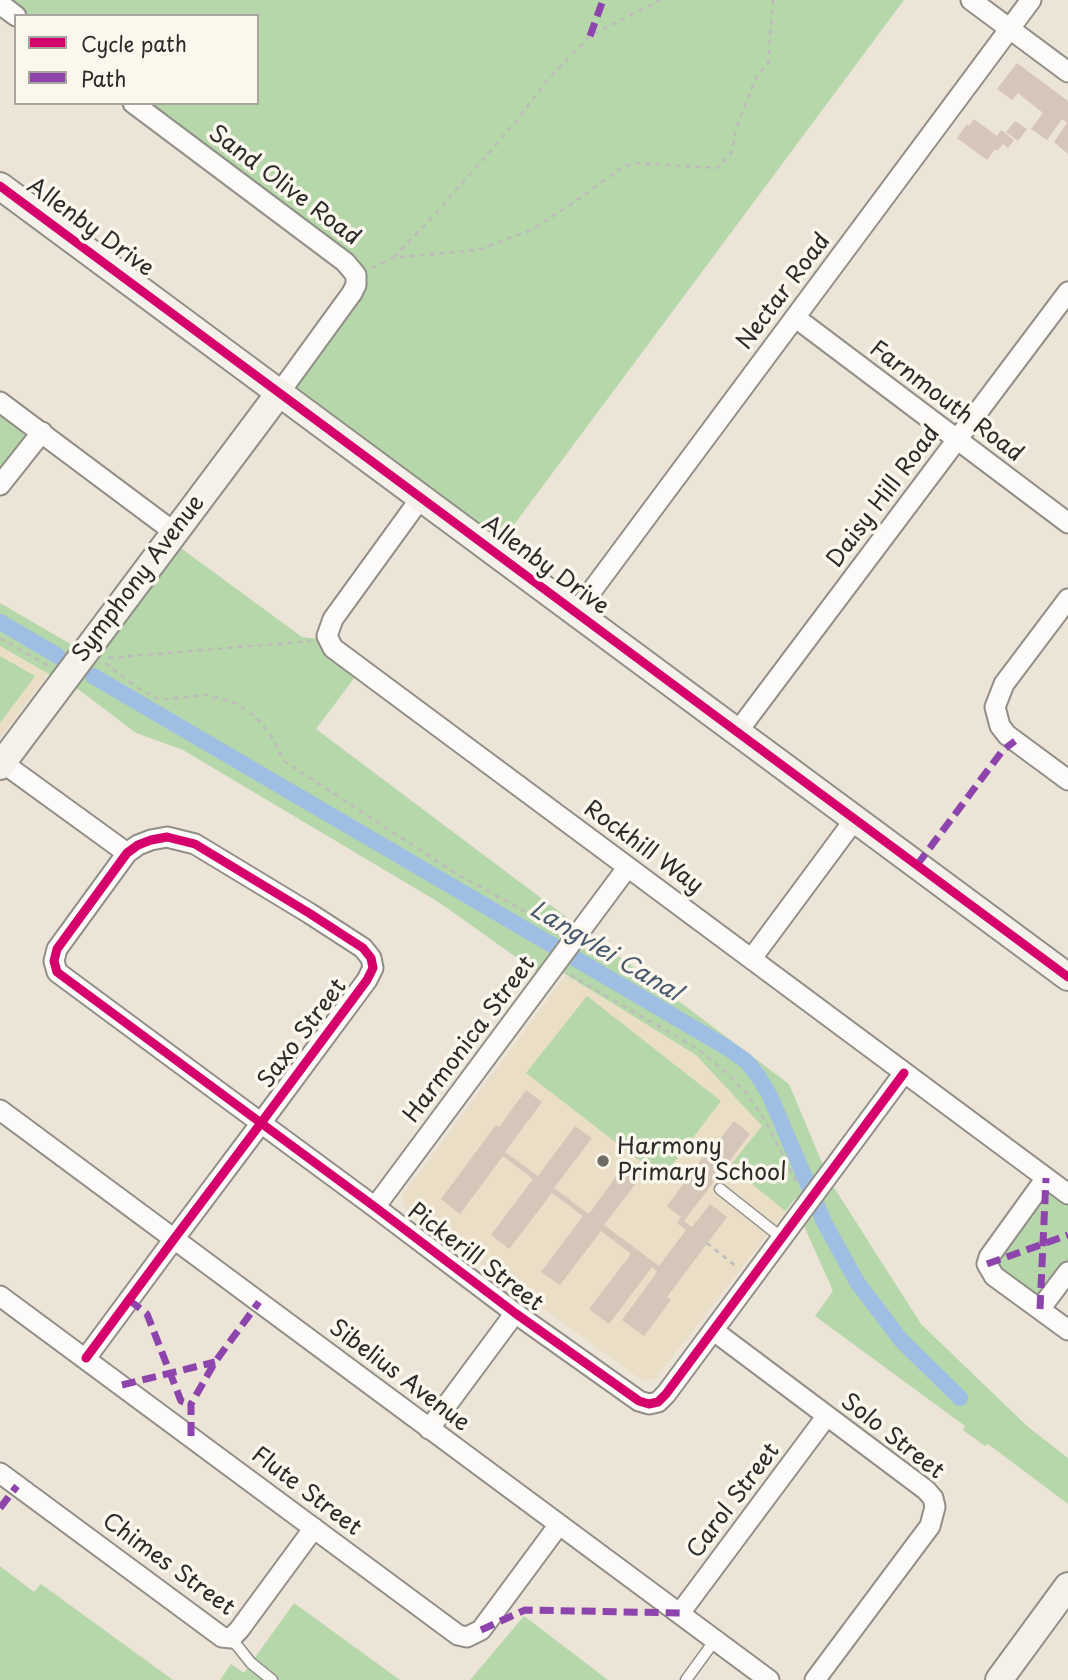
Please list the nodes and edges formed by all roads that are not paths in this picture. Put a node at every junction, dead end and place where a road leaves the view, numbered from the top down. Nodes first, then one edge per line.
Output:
1 (971, 0) edge
2 (1031, 0) edge
3 (1010, 29) junction
4 (1068, 72) edge
5 (136, 105) edge
6 (0, 186) edge
7 (1068, 292) edge
8 (796, 318) junction
9 (280, 392) junction
10 (0, 402) edge
11 (42, 432) junction
12 (957, 441) junction
13 (0, 485) edge
14 (420, 499) junction
15 (1068, 523) edge
16 (174, 532) junction
17 (1068, 599) edge
18 (576, 612) junction
19 (738, 732) junction
20 (1, 764) edge
21 (1068, 780) edge
22 (855, 819) junction
23 (127, 853) junction
24 (627, 867) junction
25 (752, 958) junction
26 (1068, 977) edge
27 (904, 1073) junction
28 (0, 1110) edge
29 (261, 1123) junction
30 (1046, 1178) junction
31 (720, 1189) dead end
32 (1068, 1194) edge
33 (375, 1207) junction
34 (782, 1238) junction
35 (174, 1239) junction
36 (1068, 1272) edge
37 (0, 1296) edge
38 (1040, 1309) junction
39 (515, 1313) junction
40 (1068, 1330) edge
41 (713, 1331) junction
42 (86, 1358) junction
43 (826, 1417) junction
44 (429, 1429) junction
45 (0, 1473) edge
46 (558, 1526) junction
47 (314, 1528) junction
48 (1068, 1586) edge
49 (680, 1613) junction
50 (231, 1638) junction
51 (715, 1640) junction
52 (272, 1680) edge
53 (686, 1680) edge
54 (769, 1680) edge
55 (815, 1680) edge
56 (999, 1680) edge

1 - 3 street
2 - 3 street, Nectar Road
3 - 4 street
3 - 8 street, Nectar Road
5 - 9 street, Sand Olive Road
6 - 9 street, Allenby Drive
7 - 12 street, Daisy Hill Road
8 - 12 street, Farnmouth Road
8 - 18 street, Nectar Road
9 - 14 street, Allenby Drive
9 - 16 street, Symphony Avenue
10 - 11 street
11 - 13 street
11 - 16 street
12 - 15 street, Farnmouth Road
12 - 19 street, Daisy Hill Road
14 - 18 street, Allenby Drive
14 - 24 street, Rockhill Way
16 - 20 street, Symphony Avenue
17 - 21 street
18 - 19 street, Allenby Drive
19 - 22 street, Allenby Drive
20 - 23 street
22 - 25 street
22 - 26 street, Allenby Drive
23 - 29 street, Pickerill Street
23 - 29 street, Saxo Street
24 - 25 street, Rockhill Way
24 - 33 street, Harmonica Street
25 - 27 street, Rockhill Way
27 - 30 street, Rockhill Way
27 - 34 street, Pickerill Street
28 - 35 street, Sibelius Avenue
29 - 33 street, Pickerill Street
29 - 35 street, Saxo Street
30 - 32 street, Rockhill Way
30 - 38 street
31 - 34 lane
33 - 39 street, Pickerill Street
34 - 41 street, Pickerill Street
35 - 42 street, Saxo Street
35 - 44 street, Sibelius Avenue
36 - 38 street
37 - 42 street, Flute Street
38 - 40 street
39 - 41 street, Pickerill Street
39 - 44 street
41 - 43 street, Solo Street
42 - 47 street, Flute Street
43 - 49 street, Carol Street
43 - 55 street, Solo Street
44 - 46 street, Sibelius Avenue
45 - 50 street, Chimes Street
46 - 47 street, Flute Street
46 - 49 street, Sibelius Avenue
47 - 50 street, Chimes Street
48 - 56 street
49 - 51 street, Sibelius Avenue
50 - 52 lane
51 - 53 lane
51 - 54 street, Sibelius Avenue

